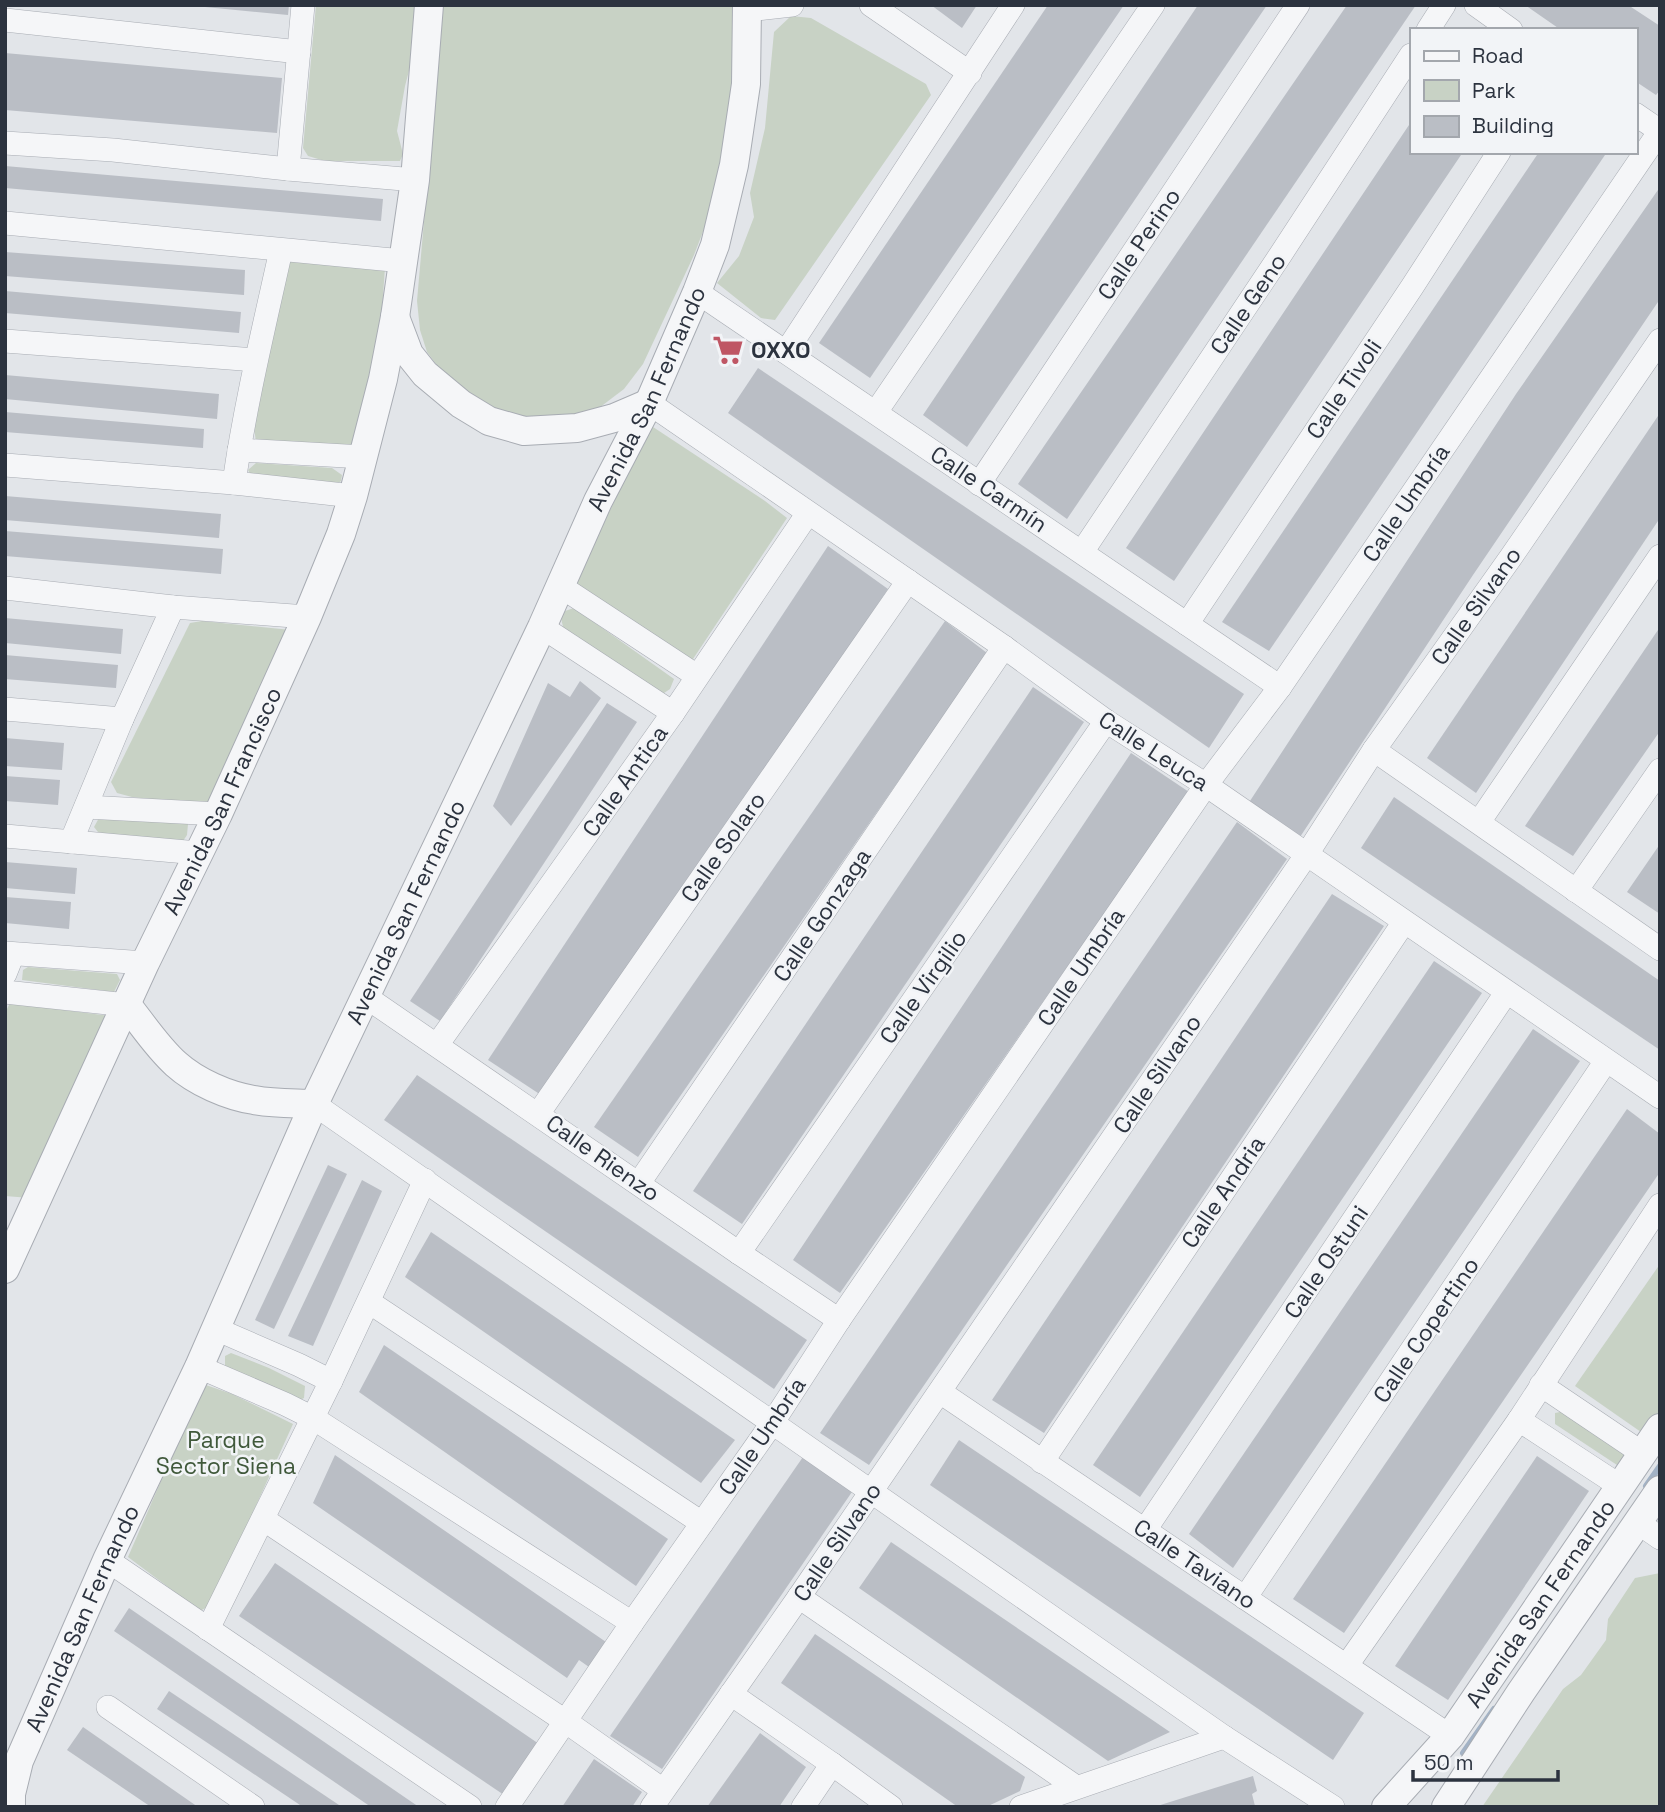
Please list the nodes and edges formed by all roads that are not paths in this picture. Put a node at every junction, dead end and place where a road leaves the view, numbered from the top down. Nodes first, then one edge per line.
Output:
1 (303, 5) edge
2 (429, 5) edge
3 (792, 5) edge
4 (871, 5) edge
5 (1013, 5) edge
6 (1153, 5) edge
7 (1298, 5) edge
8 (1444, 5) edge
9 (1476, 5) edge
10 (747, 8) edge
11 (5, 20) edge
12 (1429, 28) edge
13 (1508, 28) edge
14 (299, 52) junction
15 (1410, 57) edge
16 (970, 72) junction
17 (1637, 115) edge
18 (1660, 131) edge
19 (5, 143) edge
20 (1498, 154) edge
21 (288, 170) junction
22 (415, 180) junction
23 (5, 222) edge
24 (281, 250) junction
25 (403, 261) junction
26 (697, 292) junction
27 (395, 317) junction
28 (1660, 340) edge
29 (5, 341) edge
30 (786, 352) junction
31 (257, 360) junction
32 (649, 403) junction
33 (876, 412) junction
34 (239, 450) junction
35 (363, 457) junction
36 (5, 465) edge
37 (234, 483) junction
38 (979, 484) junction
39 (353, 496) junction
40 (808, 513) junction
41 (1083, 552) junction
42 (1660, 556) edge
43 (908, 581) junction
44 (560, 586) junction
45 (5, 589) edge
46 (173, 607) junction
47 (307, 617) junction
48 (1187, 624) junction
49 (542, 627) junction
50 (1004, 647) junction
51 (697, 676) junction
52 (1280, 687) junction
53 (5, 709) edge
54 (673, 713) junction
55 (122, 719) junction
56 (1106, 721) junction
57 (1374, 750) junction
58 (1660, 770) edge
59 (1206, 785) junction
60 (86, 807) junction
61 (218, 814) junction
62 (1479, 822) junction
63 (5, 836) edge
64 (71, 842) junction
65 (198, 853) junction
66 (1307, 854) junction
67 (1576, 891) junction
68 (1404, 922) junction
69 (1660, 949) edge
70 (8, 961) edge
71 (145, 963) junction
72 (5, 992) edge
73 (1506, 993) junction
74 (366, 997) junction
75 (127, 1005) junction
76 (437, 1045) junction
77 (1606, 1061) junction
78 (1660, 1097) edge
79 (314, 1104) junction
80 (538, 1114) junction
81 (425, 1180) junction
82 (639, 1183) junction
83 (1660, 1205) edge
84 (739, 1253) junction
85 (5, 1269) edge
86 (369, 1302) junction
87 (839, 1320) junction
88 (216, 1329) junction
89 (199, 1367) junction
90 (331, 1381) junction
91 (1541, 1385) junction
92 (940, 1392) junction
93 (313, 1418) junction
94 (1519, 1420) junction
95 (773, 1422) junction
96 (1660, 1428) edge
97 (1642, 1453) junction
98 (1042, 1462) junction
99 (1620, 1486) junction
100 (1659, 1491) edge
101 (870, 1492) junction
102 (263, 1519) junction
103 (702, 1522) junction
104 (1145, 1530) junction
105 (1648, 1530) edge
106 (107, 1560) junction
107 (799, 1597) junction
108 (1245, 1598) junction
109 (632, 1623) junction
110 (208, 1629) junction
111 (1347, 1665) junction
112 (731, 1694) junction
113 (108, 1707) dead end
114 (565, 1721) junction
115 (1450, 1736) junction
116 (1224, 1737) junction
117 (832, 1764) junction
118 (1076, 1787) junction
119 (657, 1798) edge
120 (9, 1799) edge
121 (253, 1807) edge
122 (470, 1807) edge
123 (508, 1807) edge
124 (803, 1807) edge
125 (891, 1807) edge
126 (1021, 1807) edge
127 (1333, 1807) edge
128 (1386, 1807) edge
129 (1447, 1807) edge

1 - 14 street
2 - 22 street
3 - 10 street
4 - 16 street
5 - 16 street
6 - 33 street
7 - 38 street, Calle Perino
8 - 12 street
9 - 13 street
10 - 26 street, Avenida San Fernando
11 - 14 street
14 - 21 street
15 - 41 street, Calle Geno
16 - 30 street
17 - 18 street
18 - 52 street, Calle Umbría
19 - 21 street
20 - 48 street, Calle Tivoli
21 - 22 street
22 - 25 street
23 - 24 street
24 - 25 street
24 - 31 street
25 - 27 street
26 - 30 street, Calle Carmín
26 - 32 street, Avenida San Fernando
27 - 32 street
27 - 35 street, Avenida San Francisco
28 - 57 street, Calle Silvano
29 - 31 street
30 - 33 street, Calle Carmín
31 - 34 street
32 - 40 street, Calle Leuca
32 - 44 street, Avenida San Fernando
33 - 38 street, Calle Carmín
34 - 35 street
34 - 37 street
35 - 39 street, Avenida San Francisco
36 - 37 street
37 - 39 street
38 - 41 street, Calle Carmín
39 - 47 street, Avenida San Francisco
40 - 43 street, Calle Leuca
40 - 51 street, Calle Antica
41 - 48 street, Calle Carmín
42 - 62 street
43 - 50 street, Calle Leuca
43 - 80 street, Calle Solaro
44 - 49 street, Avenida San Fernando
44 - 51 street
45 - 46 street
46 - 47 street
46 - 55 street
47 - 61 street, Avenida San Francisco
48 - 52 street, Calle Carmín
49 - 54 street
49 - 74 street, Avenida San Fernando
50 - 56 street, Calle Leuca
50 - 82 street, Calle Gonzaga
51 - 54 street, Calle Antica
52 - 59 street, Calle Umbría
53 - 55 street
54 - 76 street, Calle Antica
55 - 60 street
56 - 59 street, Calle Leuca
56 - 84 street, Calle Virgilio
57 - 62 street
57 - 66 street, Calle Silvano
58 - 67 street
59 - 66 street, Calle Leuca
59 - 87 street, Calle Umbría
60 - 61 street
60 - 64 street
61 - 65 street, Avenida San Francisco
62 - 67 street
63 - 64 street
64 - 65 street
65 - 71 street, Avenida San Francisco
66 - 68 street, Calle Leuca
66 - 92 street, Calle Silvano
67 - 69 street
68 - 73 street, Calle Leuca
68 - 98 street, Calle Andria
70 - 71 street
71 - 75 street, Avenida San Francisco
72 - 75 street
73 - 77 street, Calle Leuca
73 - 104 street, Calle Ostuni
74 - 76 street, Calle Rienzo
74 - 79 street, Avenida San Fernando
75 - 79 street
75 - 85 street, Avenida San Francisco
76 - 80 street, Calle Rienzo
77 - 78 street, Calle Leuca
77 - 108 street, Calle Copertino
79 - 81 street
79 - 88 street, Avenida San Fernando
80 - 82 street, Calle Rienzo
81 - 86 street
81 - 95 street
82 - 84 street, Calle Rienzo
83 - 91 street
84 - 87 street, Calle Rienzo
86 - 90 street
86 - 103 street
87 - 95 street, Calle Umbría
88 - 89 street, Avenida San Fernando
88 - 90 street
89 - 93 street
89 - 106 street, Avenida San Fernando
90 - 93 street
91 - 94 street
91 - 97 street
92 - 98 street, Calle Taviano
92 - 101 street, Calle Silvano
93 - 102 street
93 - 109 street
94 - 99 street
94 - 111 street
95 - 101 street
95 - 103 street, Calle Umbría
96 - 97 street, Avenida San Fernando
97 - 99 street, Avenida San Fernando
98 - 104 street, Calle Taviano
99 - 115 street, Avenida San Fernando
100 - 105 street, Avenida San Fernando
101 - 107 street, Calle Silvano
101 - 116 street
102 - 110 street
102 - 114 street
103 - 109 street, Calle Umbría
104 - 108 street, Calle Taviano
105 - 129 street, Avenida San Fernando
106 - 110 street
106 - 120 street, Avenida San Fernando
107 - 112 street, Calle Silvano
107 - 118 street
108 - 111 street, Calle Taviano
109 - 114 street, Calle Umbría
110 - 122 street
111 - 115 street, Calle Taviano
112 - 117 street
112 - 119 street, Calle Silvano
113 - 121 street
114 - 119 street
114 - 123 street, Calle Umbría
115 - 128 street, Avenida San Fernando
116 - 118 street
116 - 127 street
117 - 124 street
117 - 125 street
118 - 126 street

